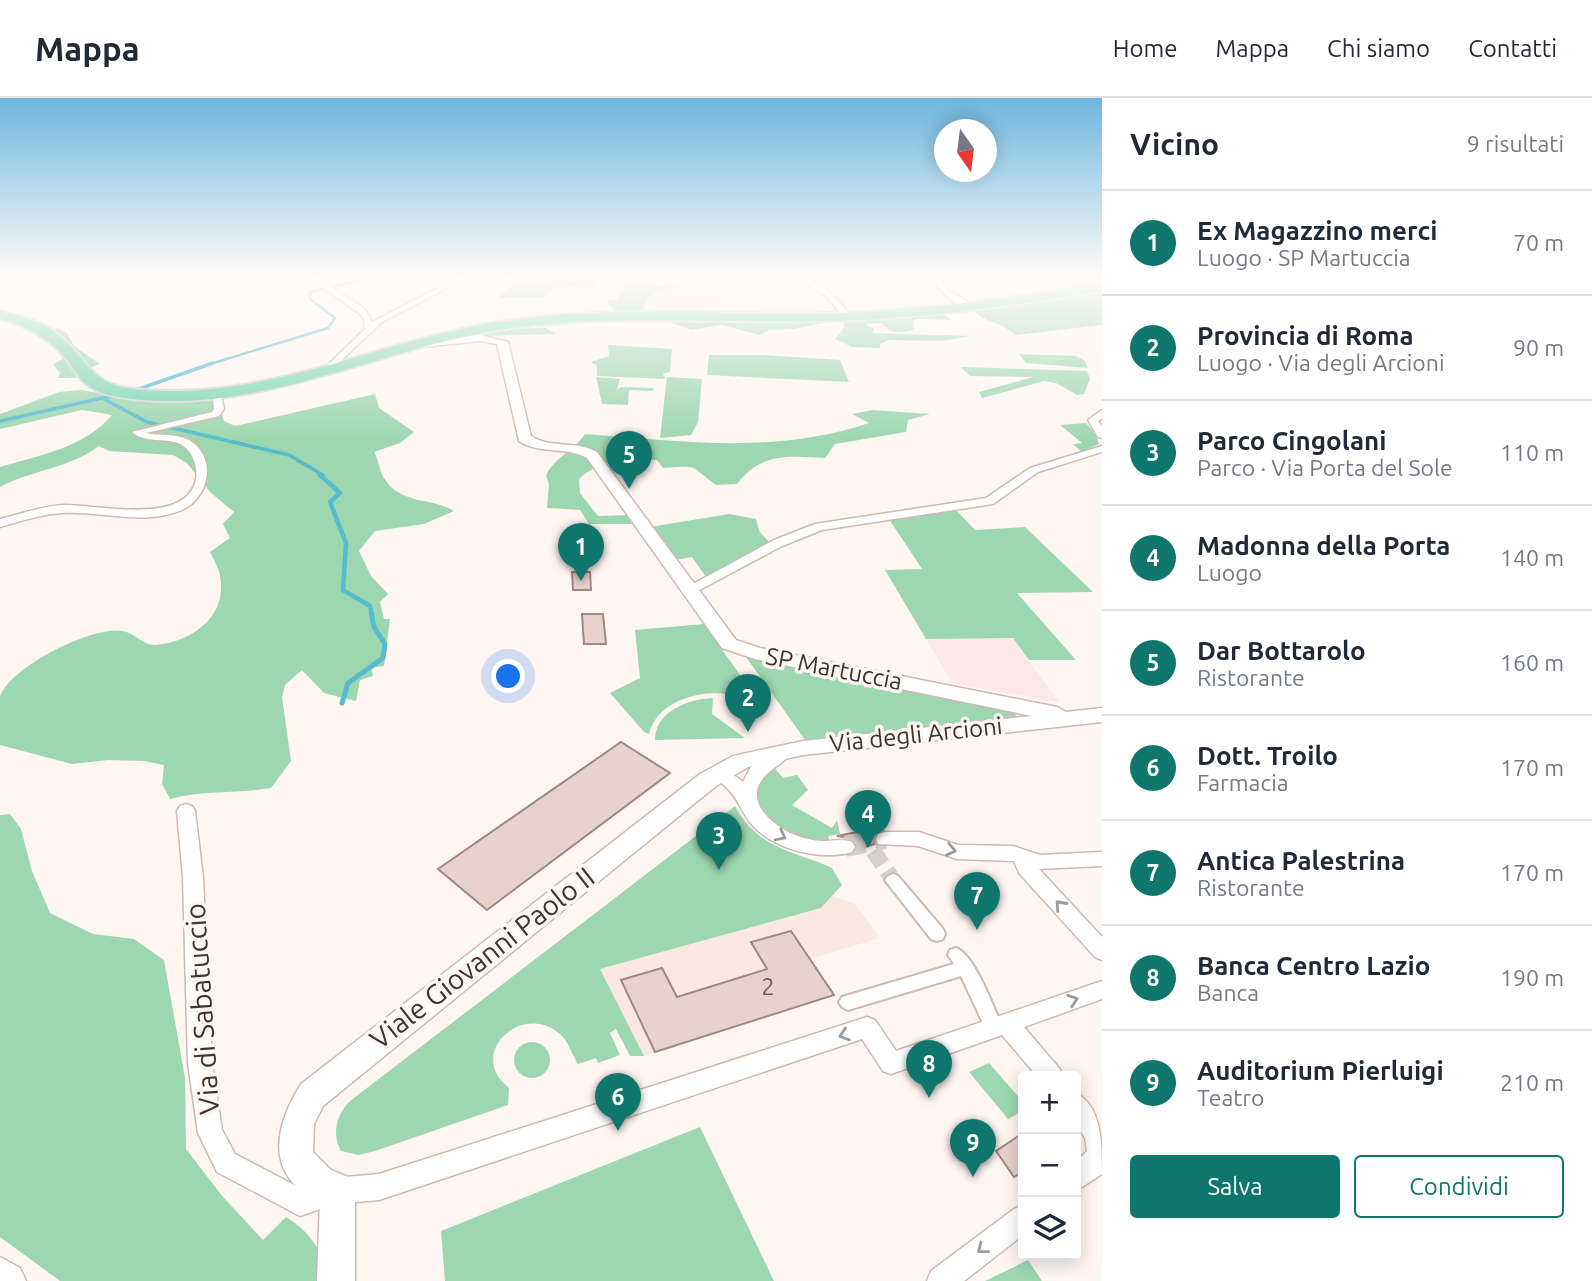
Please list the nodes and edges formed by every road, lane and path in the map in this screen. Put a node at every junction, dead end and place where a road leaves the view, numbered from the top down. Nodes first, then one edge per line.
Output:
1 (44, 330) edge
2 (478, 330) edge
3 (369, 331) edge
4 (397, 348) junction
5 (330, 368) junction
6 (216, 395) junction
7 (1102, 413) edge
8 (1102, 435) edge
9 (1102, 449) edge
10 (0, 523) edge
11 (689, 590) junction
12 (1102, 715) edge
13 (1077, 718) junction
14 (783, 752) junction
15 (732, 764) joint
16 (708, 780) junction
17 (749, 806) junction
18 (186, 811) dead end
19 (886, 839) tunnel mouth
20 (845, 848) tunnel mouth
21 (1023, 857) junction
22 (1102, 859) edge
23 (893, 880) tunnel mouth
24 (937, 934) dead end
25 (1102, 951) edge
26 (1102, 990) edge
27 (848, 1002) dead end
28 (1001, 1026) junction
29 (1040, 1063) edge
30 (1081, 1111) edge
31 (1081, 1174) edge
32 (327, 1186) junction
33 (1018, 1222) edge
34 (0, 1276) edge
35 (336, 1276) edge
36 (7, 1281) edge
37 (941, 1281) edge

1 - 6 main road
2 - 4 main road
3 - 5 street
4 - 5 main road
4 - 11 street, SP Martuccia
5 - 6 main road
6 - 10 street
7 - 8 street
9 - 11 street
11 - 13 street, SP Martuccia
12 - 13 street, Via degli Arcioni
13 - 14 street, Via degli Arcioni
14 - 15 street, Via degli Arcioni
14 - 17 street
15 - 16 street, Viale Giovanni Paolo II
16 - 17 street
16 - 32 street, Viale Giovanni Paolo II
17 -> 20 street
18 - 32 street, Via di Sabatuccio
19 -> 21 street
21 - 22 street
25 -> 21 street
23 - 24 street
28 -> 26 street
27 - 28 street
28 - 29 street
28 -> 32 street, Via di Sabatuccio
30 - 31 street
32 - 35 street
33 -> 37 street
34 - 36 street

